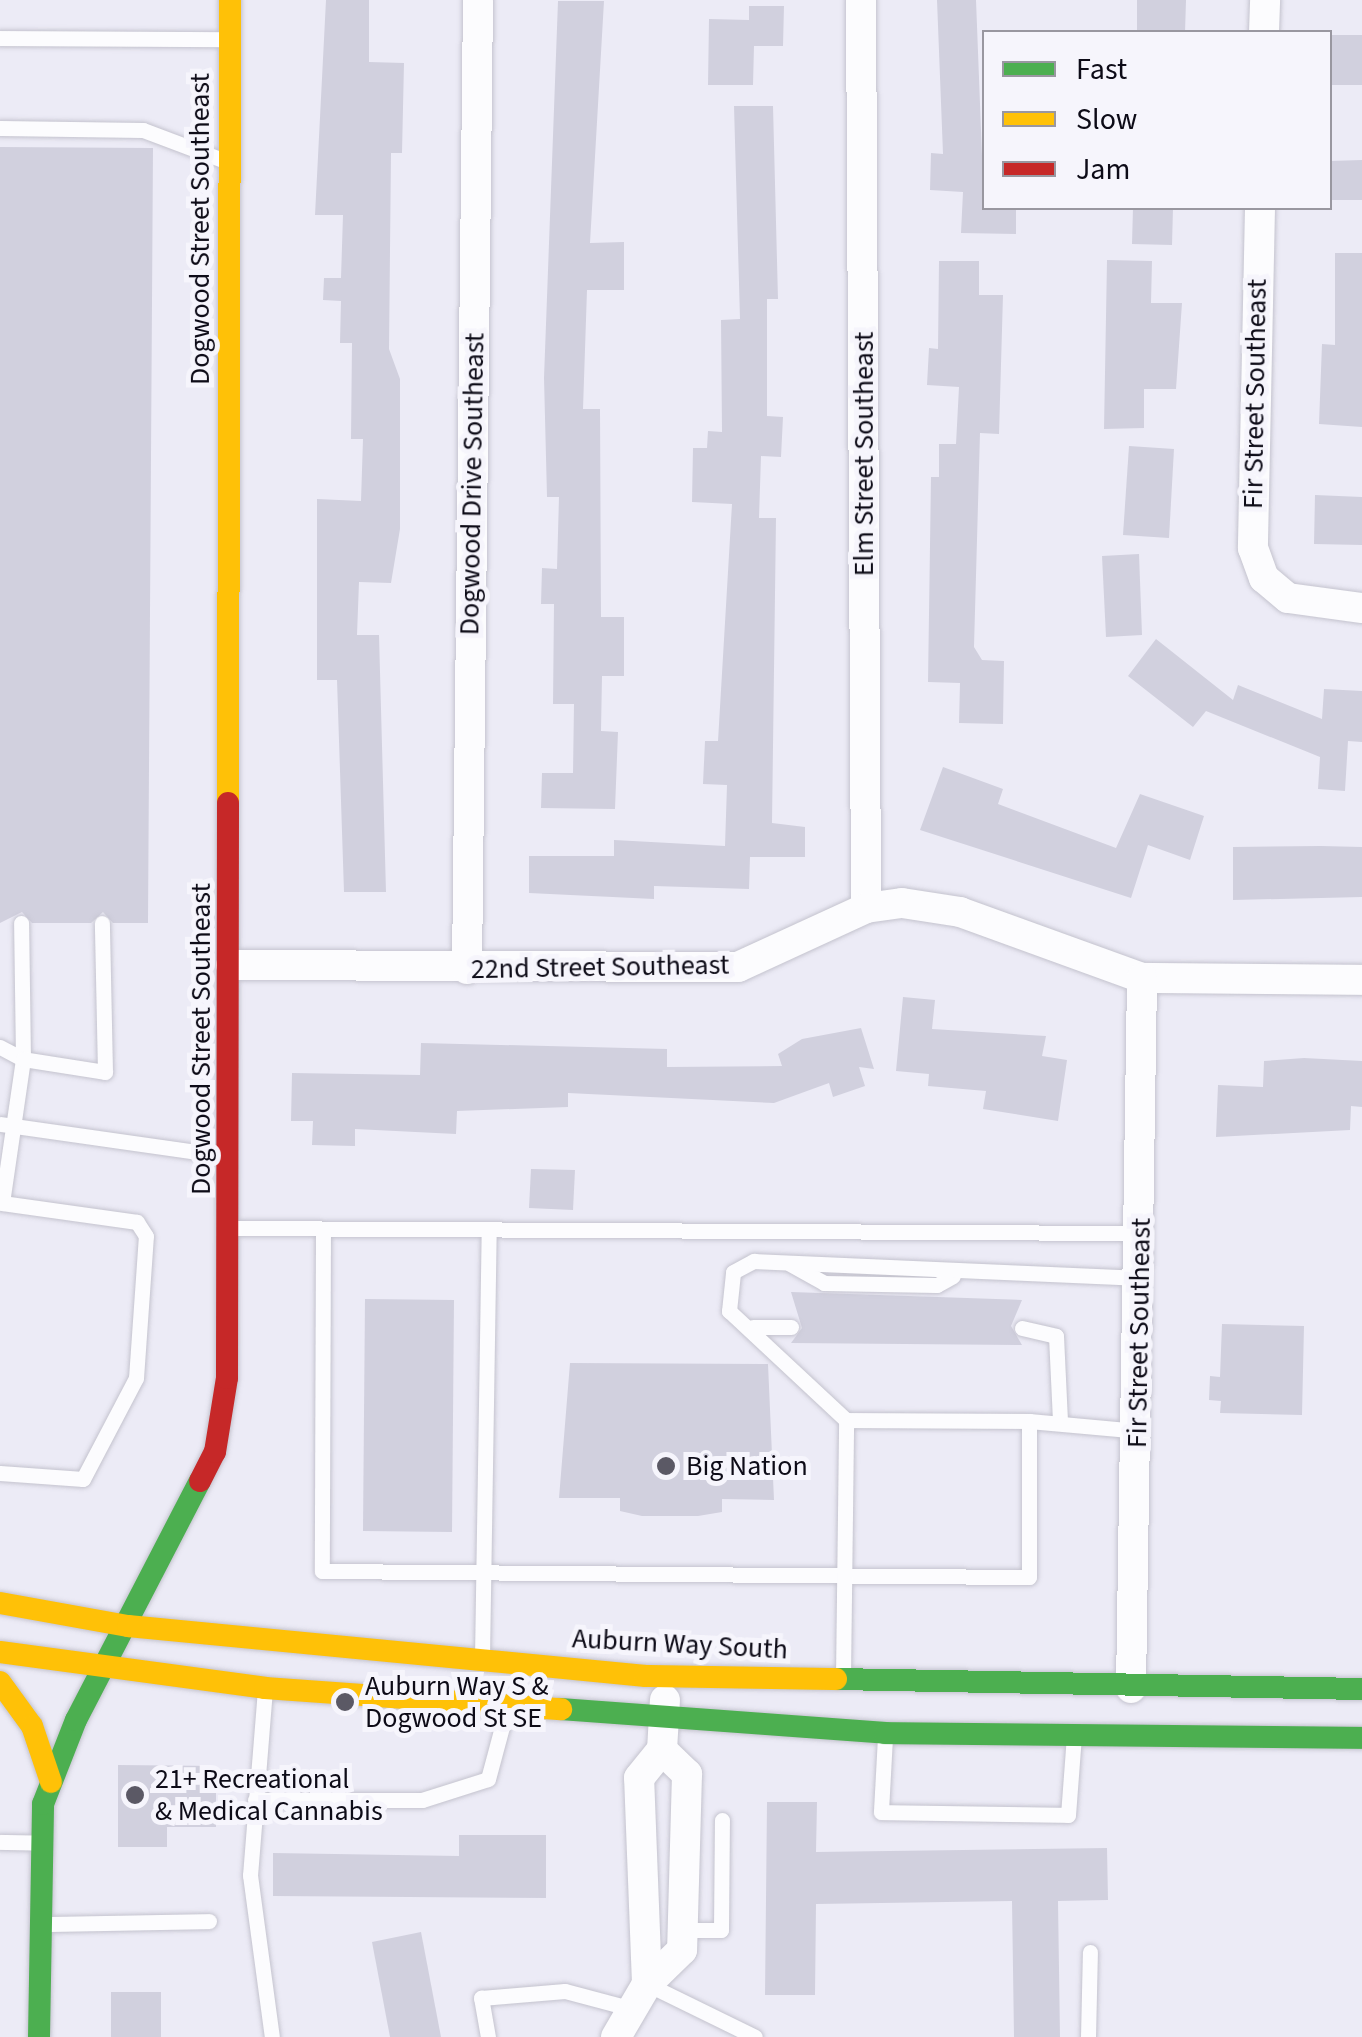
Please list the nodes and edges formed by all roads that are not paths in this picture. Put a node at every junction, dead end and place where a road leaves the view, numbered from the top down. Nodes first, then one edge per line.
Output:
1 (230, 0) edge
2 (478, 0) edge
3 (861, 0) edge
4 (1265, 0) edge
5 (1264, 30) edge
6 (0, 38) edge
7 (230, 39) junction
8 (0, 128) edge
9 (230, 163) junction
10 (1260, 210) edge
11 (1362, 608) edge
12 (866, 908) junction
13 (21, 923) dead end
14 (102, 923) dead end
15 (232, 965) junction
16 (467, 968) junction
17 (1142, 978) junction
18 (1362, 980) edge
19 (0, 1047) edge
20 (23, 1059) junction
21 (8, 1125) edge
22 (232, 1157) junction
23 (1, 1202) edge
24 (232, 1228) junction
25 (324, 1228) junction
26 (489, 1230) junction
27 (1140, 1233) junction
28 (1140, 1278) junction
29 (754, 1327) junction
30 (791, 1327) dead end
31 (1022, 1328) dead end
32 (846, 1420) junction
33 (1060, 1420) junction
34 (1029, 1421) junction
35 (1138, 1430) junction
36 (0, 1474) edge
37 (484, 1573) junction
38 (843, 1576) junction
39 (0, 1602) edge
40 (128, 1626) junction
41 (0, 1652) edge
42 (482, 1662) junction
43 (106, 1670) junction
44 (666, 1676) junction
45 (0, 1682) edge
46 (843, 1682) junction
47 (265, 1688) junction
48 (1131, 1688) junction
49 (1362, 1689) edge
50 (507, 1708) junction
51 (664, 1719) junction
52 (885, 1734) junction
53 (911, 1734) junction
54 (1074, 1734) junction
55 (1362, 1738) edge
56 (662, 1750) junction
57 (51, 1782) junction
58 (256, 1800) junction
59 (722, 1820) dead end
60 (0, 1842) edge
61 (38, 1843) junction
62 (209, 1922) dead end
63 (39, 1924) junction
64 (682, 1930) junction
65 (1090, 1952) dead end
66 (640, 1996) junction
67 (39, 2037) edge
68 (272, 2037) edge
69 (488, 2037) edge
70 (616, 2037) edge
71 (755, 2037) edge
72 (1088, 2037) edge

1 - 7 main road, Dogwood Street Southeast
2 - 16 street, Dogwood Drive Southeast
3 - 12 street, Elm Street Southeast
4 - 5 street
6 - 7 lane
7 - 9 main road, Dogwood Street Southeast
8 - 9 lane
9 - 15 main road, Dogwood Street Southeast
10 - 11 street, Fir Street Southeast
12 - 16 street, 22nd Street Southeast
12 - 17 street, 22nd Street Southeast
13 - 20 lane
14 - 20 lane
15 - 16 street, 22nd Street Southeast
15 - 22 main road, Dogwood Street Southeast
17 - 18 street, 22nd Street Southeast
17 - 27 street, Fir Street Southeast
19 - 20 lane
20 - 21 lane
21 - 22 lane
21 - 23 lane
22 - 24 main road, Dogwood Street Southeast
23 - 36 lane
24 - 25 lane
24 - 40 main road, Dogwood Street Southeast
25 - 26 lane
25 - 37 lane
26 - 27 lane
26 - 37 lane
27 - 28 street, Fir Street Southeast
28 - 29 lane
28 - 35 street, Fir Street Southeast
29 - 30 lane
29 - 32 lane
31 - 33 lane
32 - 34 lane
32 - 38 lane
33 - 34 lane
33 - 35 lane
34 - 38 lane
35 - 48 street, Fir Street Southeast
37 - 38 lane
37 - 42 lane
38 - 46 lane
39 - 40 main road, Auburn Way South
40 - 42 main road, Auburn Way South
40 - 43 main road, Dogwood Street Southeast
41 - 43 main road
42 - 44 main road, Auburn Way South
43 - 47 main road
43 - 57 main road, Dogwood Street Southeast
44 - 46 main road, Auburn Way South
44 - 51 street
45 - 57 main road
46 - 48 main road, Auburn Way South
47 - 50 main road
47 - 58 lane
48 - 49 main road, Auburn Way South
48 - 53 main road
50 - 51 main road
50 - 58 lane
51 - 52 main road
51 - 56 street
52 - 53 main road
52 - 54 lane
53 - 54 main road
54 - 55 main road
56 - 64 street
56 - 66 street
57 - 61 main road, Dogwood Street Southeast
58 - 68 lane
59 - 64 lane
60 - 61 lane
61 - 63 main road, Dogwood Street Southeast
62 - 63 lane
63 - 67 main road, Dogwood Street Southeast
64 - 66 street
65 - 72 lane
66 - 69 lane
66 - 70 street
66 - 71 lane

